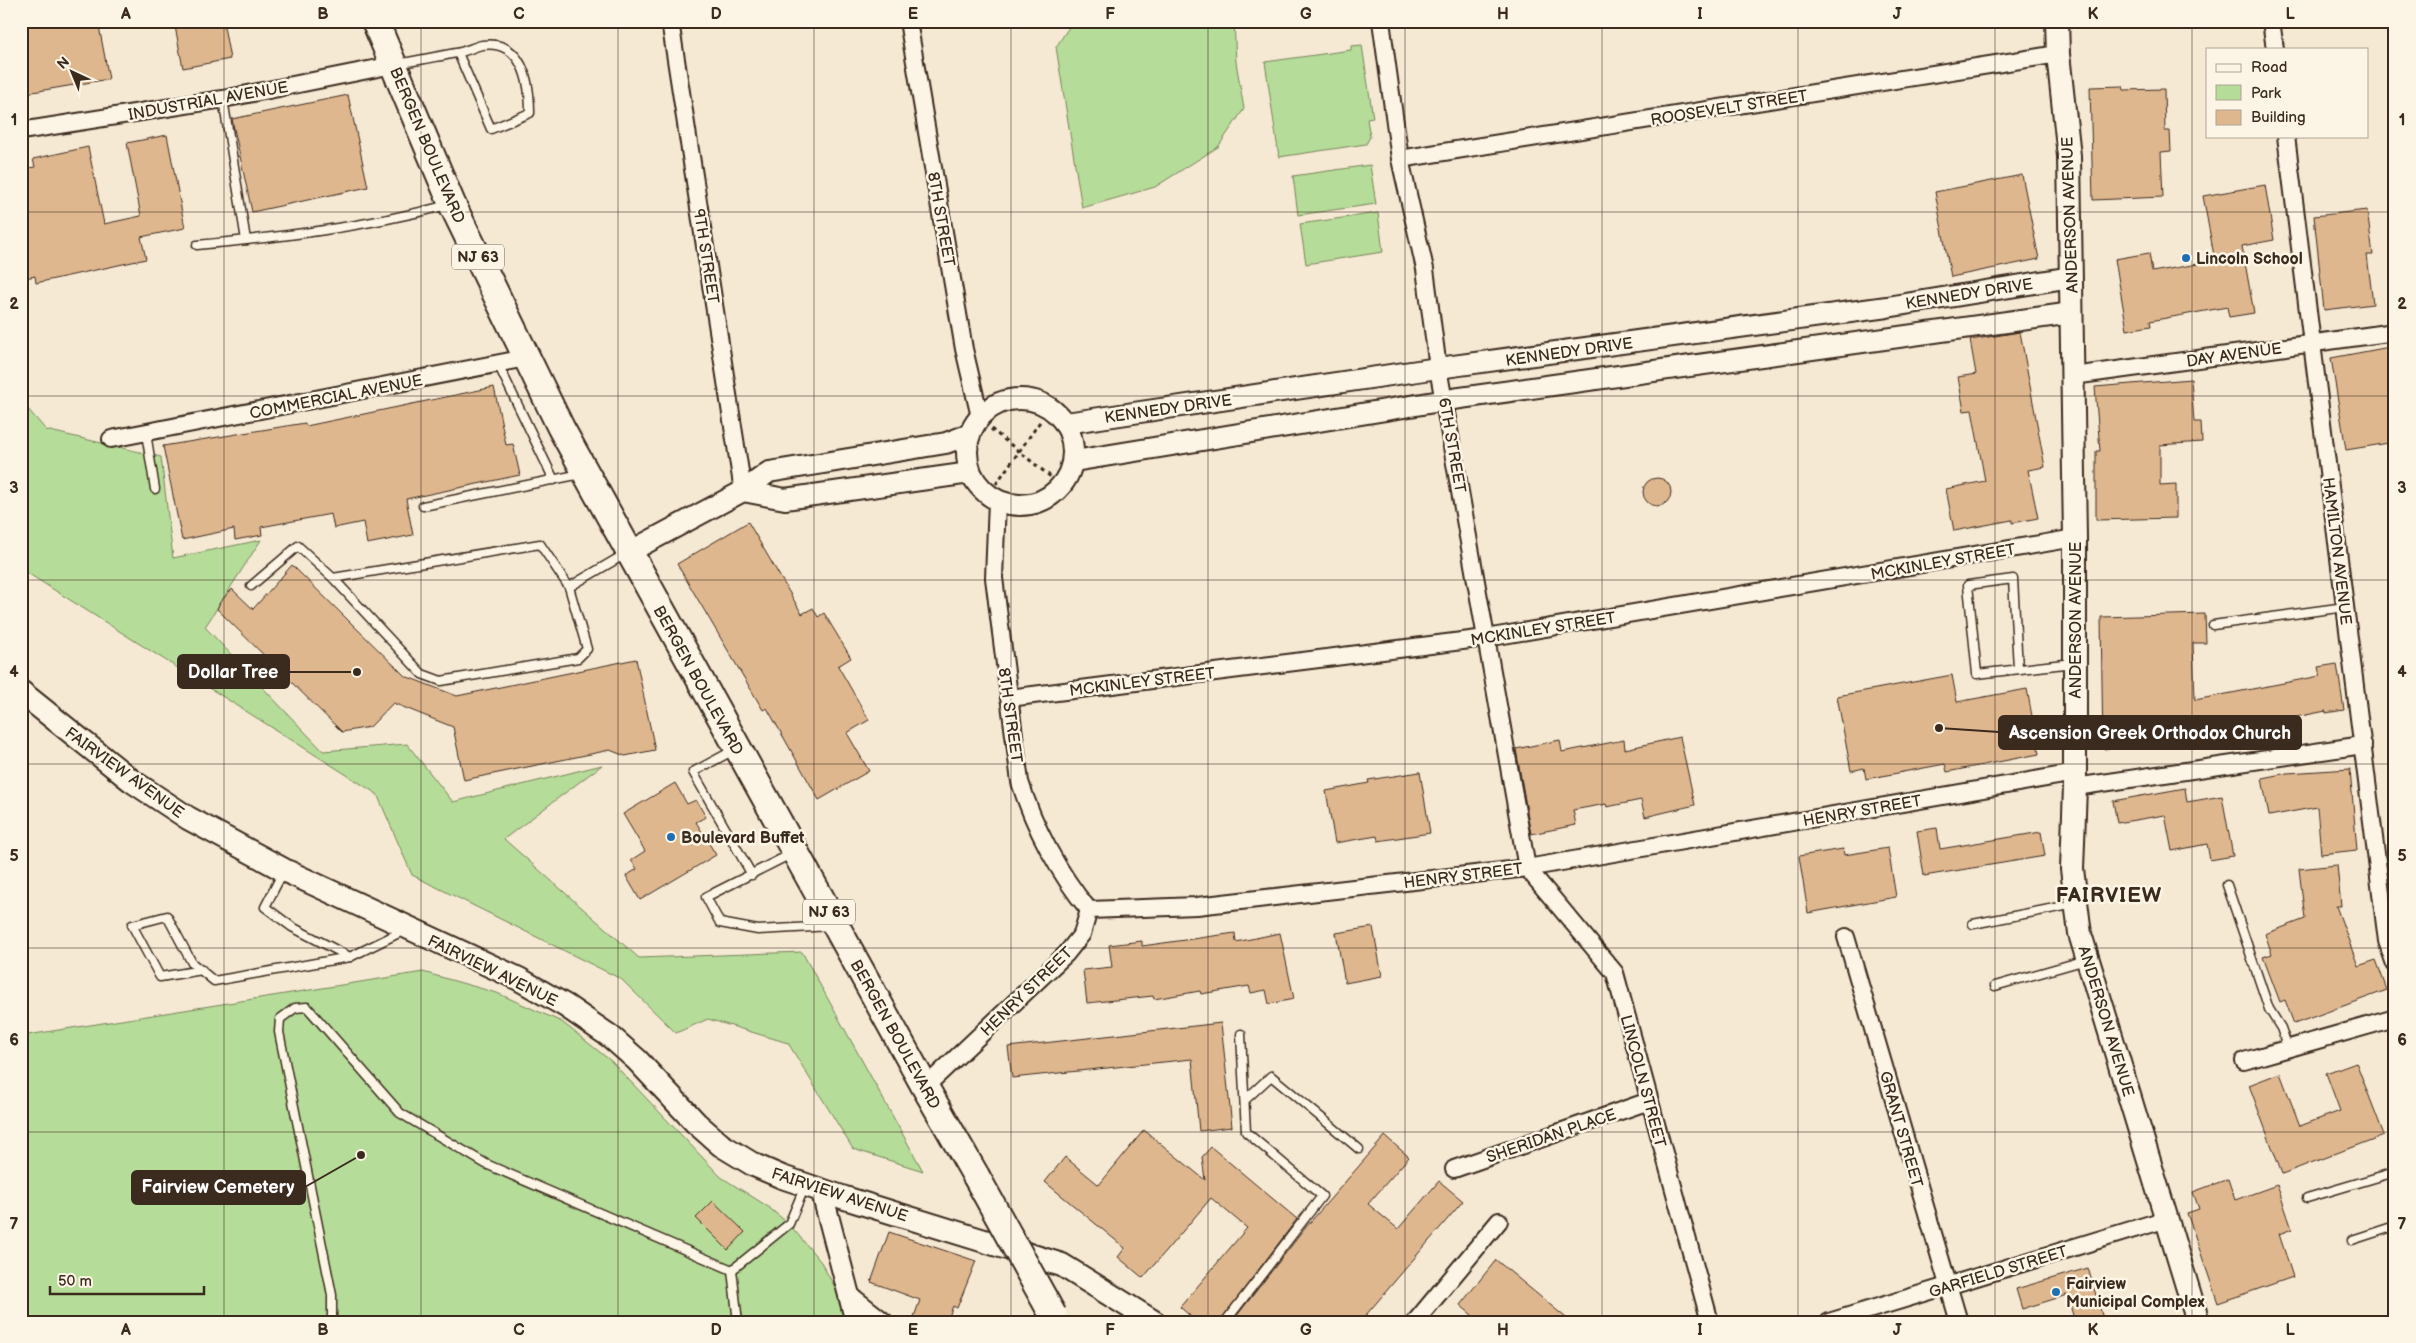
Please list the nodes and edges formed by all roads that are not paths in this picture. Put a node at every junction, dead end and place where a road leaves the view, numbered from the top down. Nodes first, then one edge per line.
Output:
1 (375, 21) edge
2 (670, 21) edge
3 (908, 21) edge
4 (1381, 21) edge
5 (2057, 21) edge
6 (2271, 21) edge
7 (2274, 48) edge
8 (458, 53) junction
9 (2058, 54) junction
10 (393, 65) junction
11 (223, 99) junction
12 (21, 131) edge
13 (2286, 138) edge
14 (1400, 159) junction
15 (452, 204) junction
16 (246, 240) junction
17 (197, 245) dead end
18 (2071, 277) junction
19 (1904, 304) junction
20 (2072, 312) junction
21 (1756, 325) junction
22 (2395, 332) edge
23 (1910, 335) junction
24 (2312, 343) junction
25 (1620, 344) junction
26 (1763, 356) junction
27 (526, 358) junction
28 (498, 364) junction
29 (1438, 368) junction
30 (1625, 375) junction
31 (2073, 376) junction
32 (1445, 401) junction
33 (1066, 423) junction
34 (979, 426) junction
35 (146, 434) junction
36 (111, 439) dead end
37 (1074, 461) junction
38 (585, 473) junction
39 (970, 473) junction
40 (554, 480) junction
41 (154, 489) dead end
42 (743, 490) junction
43 (996, 493) junction
44 (423, 506) dead end
45 (2075, 538) junction
46 (629, 552) junction
47 (333, 578) junction
48 (251, 586) dead end
49 (569, 587) junction
50 (2345, 607) junction
51 (2213, 625) dead end
52 (1486, 638) junction
53 (2075, 662) junction
54 (2018, 668) junction
55 (21, 692) edge
56 (1009, 698) junction
57 (2362, 745) junction
58 (737, 748) junction
59 (2075, 780) junction
60 (795, 852) junction
61 (1526, 868) junction
62 (284, 870) junction
63 (752, 875) junction
64 (2227, 885) dead end
65 (2076, 904) junction
66 (1089, 910) junction
67 (1973, 924) dead end
68 (836, 926) junction
69 (409, 929) junction
70 (1846, 937) dead end
71 (350, 957) junction
72 (2088, 959) junction
73 (2395, 964) edge
74 (202, 970) junction
75 (1995, 986) dead end
76 (2395, 1018) edge
77 (1241, 1034) dead end
78 (2288, 1048) junction
79 (2244, 1061) dead end
80 (925, 1087) junction
81 (1245, 1100) junction
82 (1649, 1101) junction
83 (1359, 1149) dead end
84 (1454, 1169) dead end
85 (2395, 1172) edge
86 (813, 1186) junction
87 (2307, 1198) dead end
88 (2167, 1219) junction
89 (1498, 1221) dead end
90 (2395, 1226) edge
91 (2352, 1240) dead end
92 (732, 1270) junction
93 (1948, 1286) junction
94 (848, 1292) junction
95 (1054, 1318) edge
96 (332, 1322) edge
97 (738, 1322) edge
98 (856, 1322) edge
99 (885, 1322) edge
100 (1154, 1322) edge
101 (1225, 1322) edge
102 (1415, 1322) edge
103 (1710, 1322) edge
104 (1829, 1322) edge
105 (1959, 1322) edge
106 (2198, 1322) edge

1 - 10 main road, BERGEN BOULEVARD / NJ 63
2 - 42 street, 9TH STREET
3 - 34 street, 8TH STREET
4 - 14 street, 6TH STREET
5 - 9 main road, ANDERSON AVENUE
6 - 7 street
8 - 8 lane
8 - 10 lane
9 - 14 street, ROOSEVELT STREET
9 - 18 main road, ANDERSON AVENUE
10 - 11 street, INDUSTRIAL AVENUE
10 - 15 main road, BERGEN BOULEVARD / NJ 63
11 - 12 street, INDUSTRIAL AVENUE
11 - 16 lane
13 - 24 street, HAMILTON AVENUE
14 - 29 street, 6TH STREET
15 - 16 lane
15 - 27 main road, BERGEN BOULEVARD / NJ 63
16 - 17 lane
18 - 19 street, KENNEDY DRIVE
18 - 20 main road, ANDERSON AVENUE
19 - 21 street, KENNEDY DRIVE
19 - 23 street
20 - 23 street, KENNEDY DRIVE
20 - 31 main road, ANDERSON AVENUE
21 - 25 street, KENNEDY DRIVE
21 - 26 street
22 - 24 street, DAY AVENUE
23 - 26 street, KENNEDY DRIVE
24 - 31 street, DAY AVENUE
24 - 50 street, HAMILTON AVENUE
25 - 29 street, KENNEDY DRIVE
25 - 30 street
26 - 30 street, KENNEDY DRIVE
27 - 28 street, COMMERCIAL AVENUE
27 - 38 main road, BERGEN BOULEVARD / NJ 63
28 - 35 street, COMMERCIAL AVENUE
28 - 40 lane
29 - 32 street, 6TH STREET
29 - 33 street, KENNEDY DRIVE
30 - 32 street, KENNEDY DRIVE
31 - 45 main road, ANDERSON AVENUE
32 - 37 street, KENNEDY DRIVE
32 - 52 street, 6TH STREET
33 - 34 street
33 - 37 street
34 - 39 street
34 - 42 street
35 - 36 street, COMMERCIAL AVENUE
35 - 41 lane
37 - 43 street
38 - 40 lane
38 - 46 main road, BERGEN BOULEVARD / NJ 63
39 - 42 street
39 - 43 street
40 - 44 lane
42 - 46 street
43 - 56 street, 8TH STREET
45 - 52 street, MCKINLEY STREET
45 - 53 main road, ANDERSON AVENUE
46 - 49 lane
46 - 58 main road, BERGEN BOULEVARD / NJ 63
47 - 48 lane
47 - 49 lane
47 - 49 lane
50 - 51 lane
50 - 57 street, HAMILTON AVENUE
52 - 56 street, MCKINLEY STREET
52 - 61 street, 6TH STREET
53 - 54 lane
53 - 59 main road, ANDERSON AVENUE
54 - 54 lane
55 - 62 main road, FAIRVIEW AVENUE
56 - 66 street, 8TH STREET
57 - 59 street, HENRY STREET
57 - 73 street, HAMILTON AVENUE
58 - 60 main road, BERGEN BOULEVARD / NJ 63
58 - 63 lane
59 - 61 street, HENRY STREET
59 - 65 main road, ANDERSON AVENUE
60 - 63 lane
60 - 68 main road, BERGEN BOULEVARD / NJ 63
61 - 66 street, HENRY STREET
61 - 82 street, LINCOLN STREET
62 - 69 main road, FAIRVIEW AVENUE
62 - 71 lane
63 - 68 lane
64 - 78 lane
65 - 67 lane
65 - 72 main road, ANDERSON AVENUE
66 - 80 street, HENRY STREET
68 - 80 main road, BERGEN BOULEVARD / NJ 63
69 - 71 lane
69 - 86 main road, FAIRVIEW AVENUE
70 - 93 street, GRANT STREET
71 - 74 lane
72 - 75 lane
72 - 88 main road, ANDERSON AVENUE
74 - 74 lane
76 - 78 street
77 - 81 lane
78 - 79 street
80 - 95 main road, BERGEN BOULEVARD / NJ 63, bridge
81 - 83 lane
81 - 101 lane
82 - 84 street, SHERIDAN PLACE
82 - 103 street, LINCOLN STREET
85 - 87 lane
86 - 92 lane
86 - 94 street
86 - 100 main road, FAIRVIEW AVENUE
88 - 93 street, GARFIELD STREET
88 - 106 main road, ANDERSON AVENUE
89 - 102 street
90 - 91 lane
92 - 96 lane
92 - 97 lane
93 - 104 street, GARFIELD STREET
93 - 105 street, GRANT STREET
94 - 98 street
94 - 99 street

